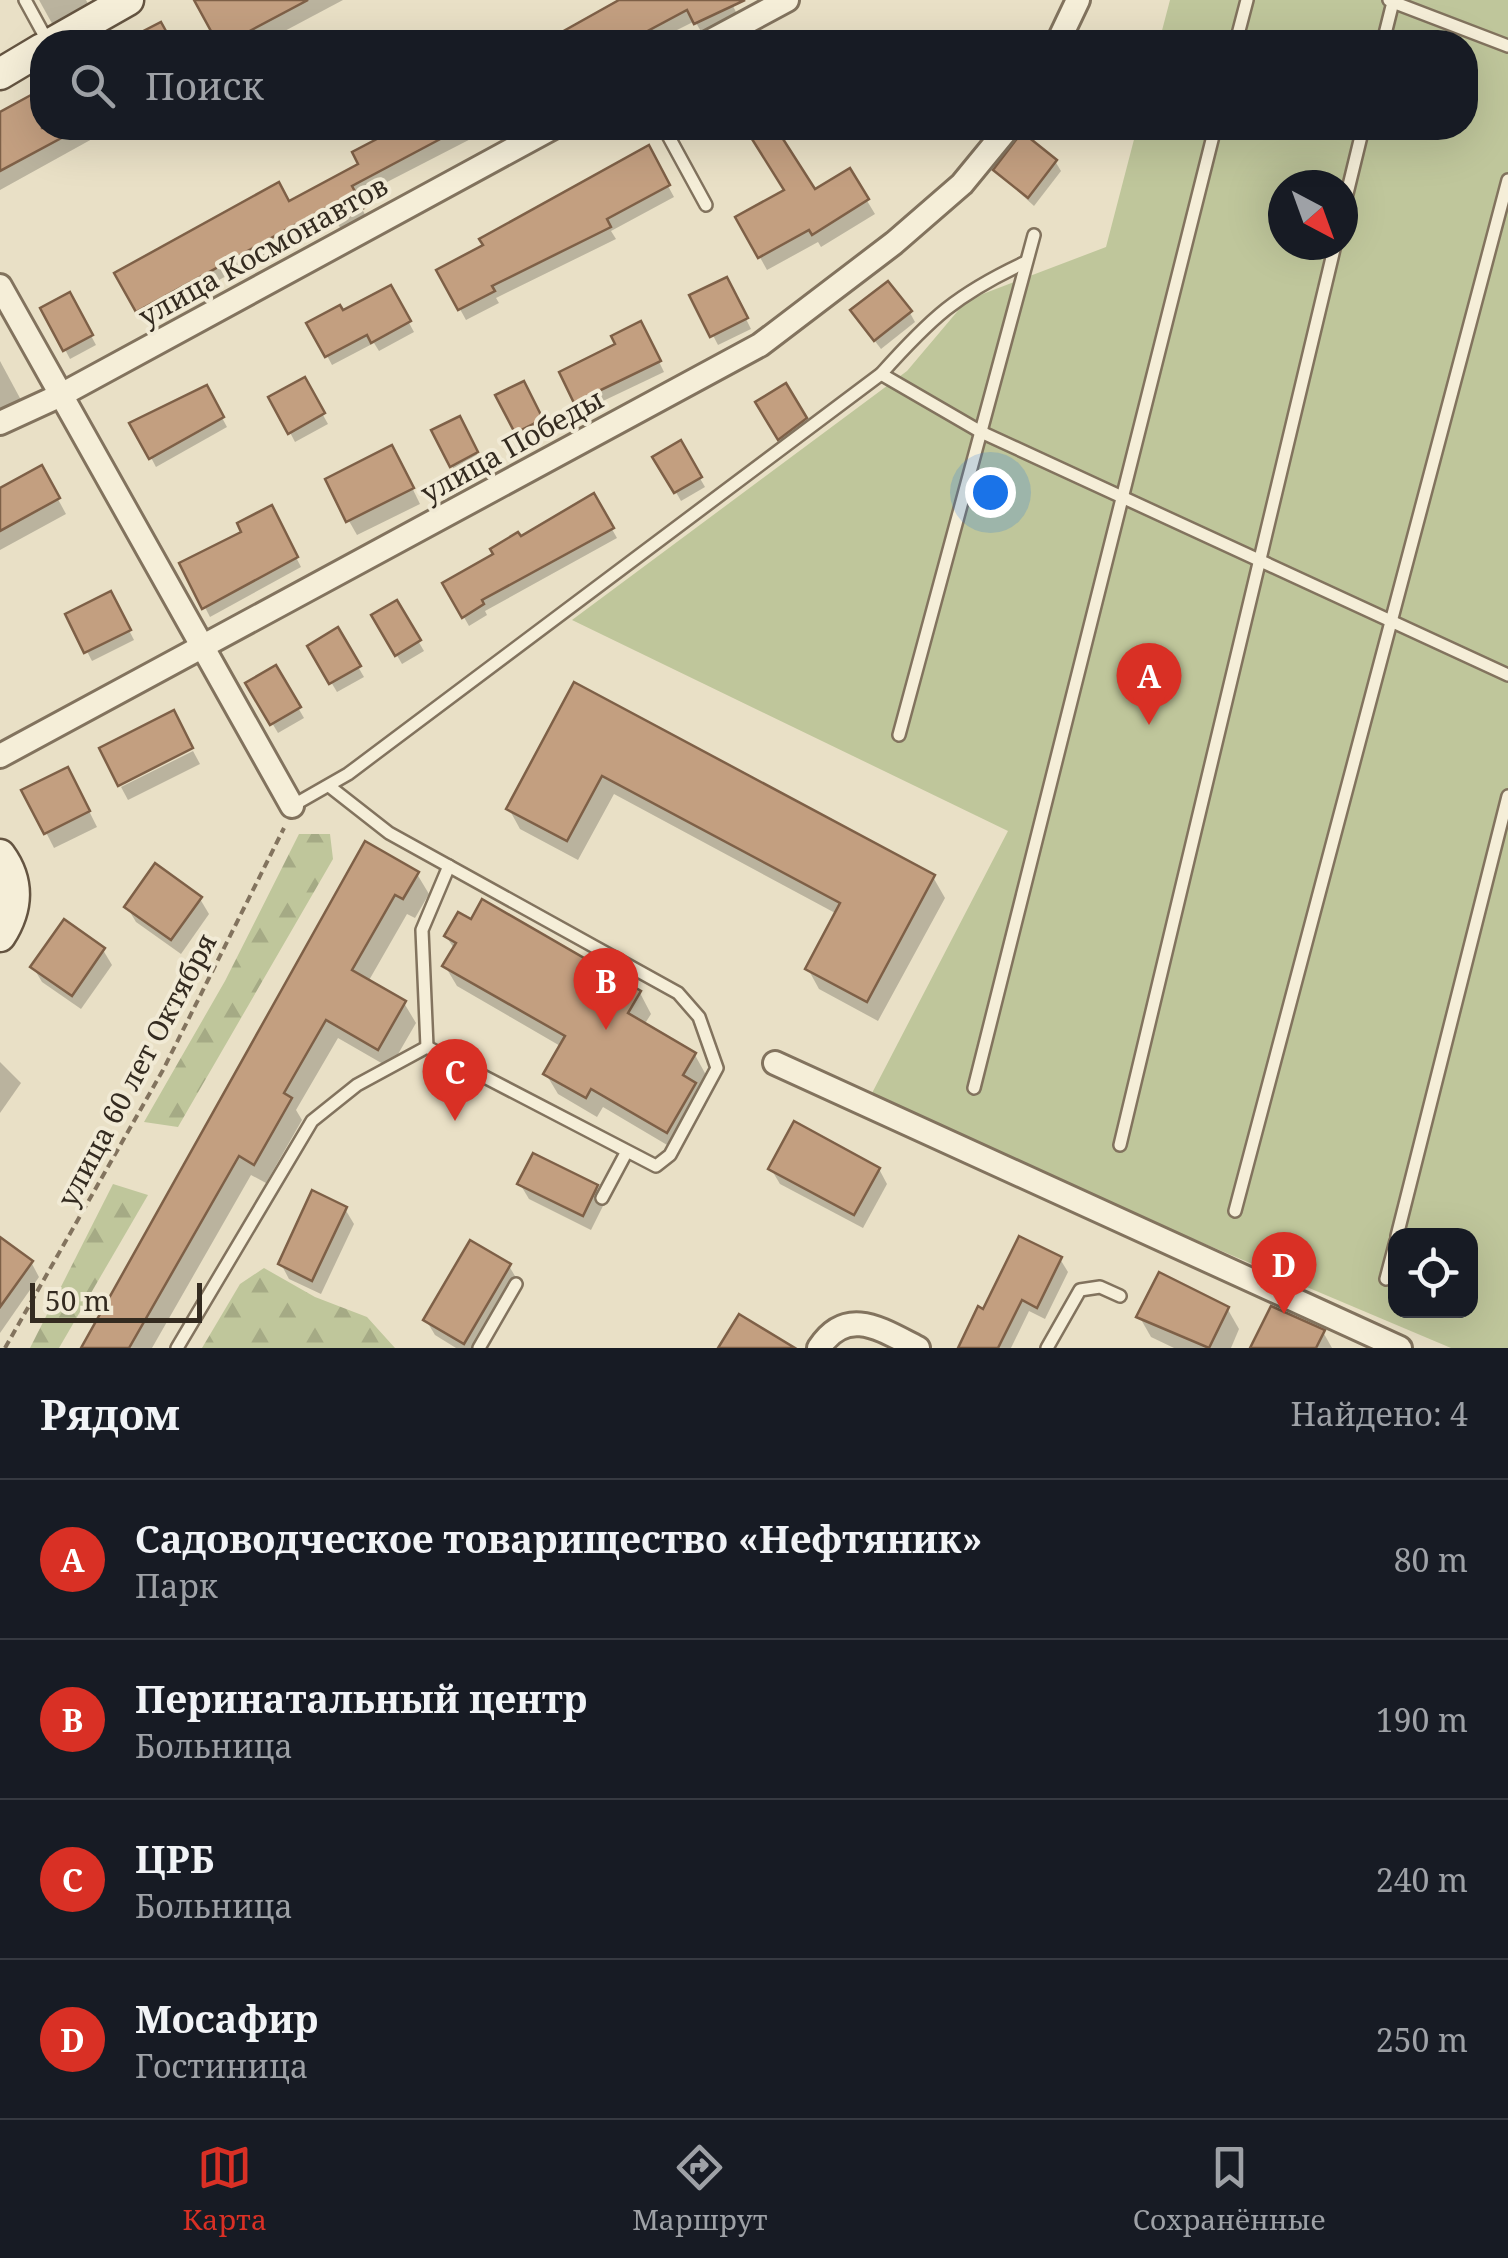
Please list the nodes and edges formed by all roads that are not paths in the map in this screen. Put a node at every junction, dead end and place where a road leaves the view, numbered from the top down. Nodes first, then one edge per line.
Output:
1 (25, 0) edge
2 (128, 0) edge
3 (787, 0) edge
4 (1247, 0) edge
5 (1391, 1) edge
6 (1075, 2) edge
7 (44, 30) edge
8 (73, 30) edge
9 (731, 30) edge
10 (1063, 30) edge
11 (1239, 30) edge
12 (1385, 30) edge
13 (1466, 30) edge
14 (1478, 34) edge
15 (1508, 46) edge
16 (30, 56) edge
17 (0, 74) edge
18 (530, 140) edge
19 (670, 140) edge
20 (998, 140) edge
21 (1212, 140) edge
22 (1360, 140) edge
23 (1353, 170) edge
24 (1508, 180) edge
25 (706, 206) dead end
26 (1034, 235) dead end
27 (1331, 260) edge
28 (1026, 262) junction
29 (0, 286) edge
30 (881, 374) junction
31 (61, 394) junction
32 (0, 423) edge
33 (981, 432) junction
34 (1122, 496) junction
35 (1259, 560) junction
36 (1391, 621) junction
37 (203, 648) junction
38 (1508, 676) edge
39 (898, 735) dead end
40 (0, 756) edge
41 (328, 786) junction
42 (1508, 796) edge
43 (292, 806) joint
44 (0, 854) edge
45 (449, 866) junction
46 (0, 936) edge
47 (427, 1047) junction
48 (776, 1064) dead end
49 (974, 1088) dead end
50 (1120, 1144) dead end
51 (626, 1154) junction
52 (602, 1198) dead end
53 (1235, 1211) dead end
54 (1399, 1228) edge
55 (1388, 1271) edge
56 (1386, 1279) dead end
57 (516, 1284) dead end
58 (1120, 1296) dead end
59 (177, 1348) edge
60 (478, 1348) edge
61 (819, 1348) edge
62 (918, 1348) edge
63 (1047, 1348) edge
64 (1400, 1348) edge

1 - 7 lane
2 - 8 street
3 - 9 street
4 - 11 lane
5 - 12 lane
5 - 13 lane
6 - 10 street
14 - 15 lane
16 - 17 street
18 - 31 street, улица Космонавтов
19 - 25 lane
20 - 37 street, улица Победы
21 - 34 lane
22 - 23 lane
24 - 36 lane
26 - 28 lane
27 - 35 lane
28 - 30 lane
28 - 33 lane
29 - 31 street
30 - 33 lane
30 - 41 lane
31 - 32 street, улица Космонавтов
31 - 37 street
33 - 34 lane
33 - 39 lane
34 - 35 lane
34 - 49 lane
35 - 36 lane
35 - 50 lane
36 - 38 lane
36 - 53 lane
37 - 40 street, улица Победы
37 - 43 street
41 - 43 lane
41 - 45 lane
42 - 54 lane
44 - 46 street
45 - 47 lane
45 - 51 lane
47 - 51 lane
47 - 59 lane
48 - 64 street
51 - 52 lane
55 - 56 lane
57 - 60 lane
58 - 63 lane
61 - 62 street

